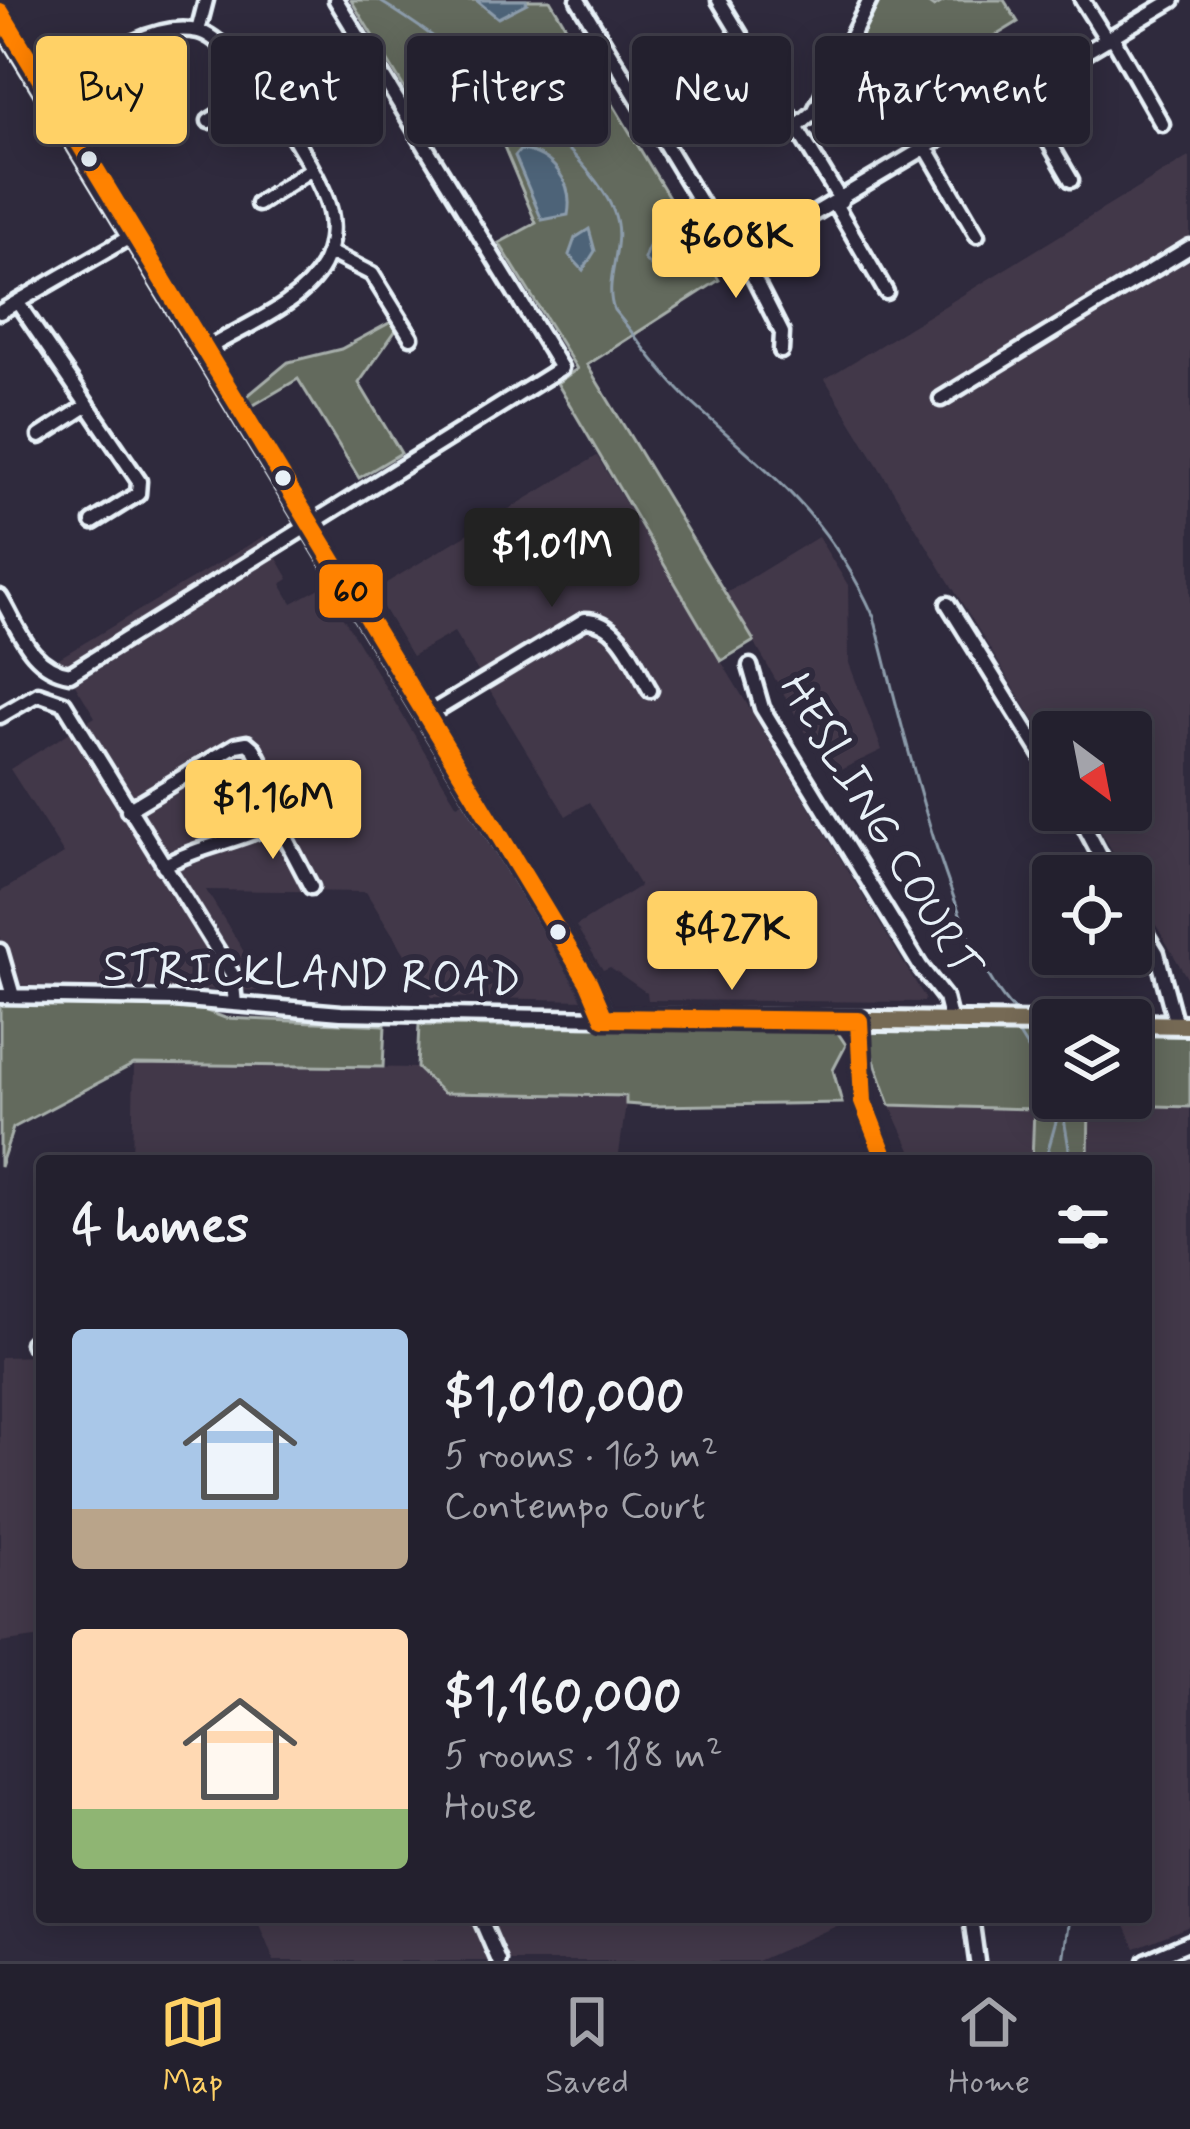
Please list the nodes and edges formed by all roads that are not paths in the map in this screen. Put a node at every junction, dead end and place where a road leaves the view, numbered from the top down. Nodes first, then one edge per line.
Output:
1 (206, 0) edge
2 (336, 0) edge
3 (578, 0) edge
4 (719, 0) edge
5 (870, 0) edge
6 (1082, 0) edge
7 (1173, 0) edge
8 (0, 15) edge
9 (198, 31) junction
10 (150, 36) edge
11 (211, 38) edge
12 (1109, 38) junction
13 (6, 40) edge
14 (1090, 50) edge
15 (36, 78) edge
16 (1162, 124) dead end
17 (796, 128) junction
18 (80, 144) edge
19 (294, 144) edge
20 (935, 144) edge
21 (1050, 144) edge
22 (927, 149) junction
23 (310, 170) junction
24 (1071, 180) dead end
25 (838, 202) junction
26 (258, 204) dead end
27 (135, 234) junction
28 (977, 235) dead end
29 (1190, 248) edge
30 (329, 252) junction
31 (743, 256) junction
32 (886, 292) dead end
33 (18, 303) junction
34 (0, 312) edge
35 (411, 337) dead end
36 (205, 350) junction
37 (782, 351) dead end
38 (941, 399) dead end
39 (88, 405) junction
40 (40, 436) dead end
41 (93, 522) dead end
42 (309, 524) junction
43 (0, 597) edge
44 (948, 604) dead end
45 (750, 666) dead end
46 (650, 690) dead end
47 (0, 716) edge
48 (426, 716) junction
49 (1032, 739) edge
50 (128, 810) junction
51 (277, 822) junction
52 (164, 866) junction
53 (311, 887) dead end
54 (1152, 949) edge
55 (0, 951) edge
56 (6, 996) edge
57 (235, 1004) junction
58 (604, 1018) junction
59 (859, 1021) junction
60 (951, 1022) junction
61 (1032, 1023) edge
62 (1152, 1024) edge
63 (1183, 1025) edge
64 (884, 1155) edge
65 (483, 1923) edge
66 (972, 1923) edge
67 (1190, 1942) edge
68 (499, 1961) edge
69 (977, 1961) edge
70 (1146, 1961) edge

1 - 9 street
2 - 42 street
3 - 31 street
4 - 17 street
5 - 17 street
6 - 12 street
7 - 12 street
8 - 13 main road
9 - 10 street
9 - 11 street
12 - 14 street
12 - 16 street
13 - 15 main road
17 - 25 street
18 - 27 main road
19 - 23 street
20 - 22 street
21 - 24 street
22 - 25 street
22 - 28 street
23 - 26 street
23 - 30 street
25 - 31 street
25 - 32 street
27 - 33 street
27 - 36 main road
29 - 38 street
30 - 35 street
30 - 36 street
31 - 37 street
33 - 34 street
33 - 39 street
36 - 42 main road
39 - 40 street
39 - 41 street
42 - 43 street
42 - 48 main road
44 - 49 street
45 - 60 street, HESLING COURT
46 - 48 street
47 - 50 street
48 - 58 main road
50 - 51 street
50 - 52 street
51 - 52 street
51 - 53 street
52 - 57 street
54 - 63 street
55 - 56 street
56 - 57 street, STRICKLAND ROAD
57 - 58 street, STRICKLAND ROAD
58 - 59 main road, STRICKLAND ROAD
59 - 60 main road, STRICKLAND ROAD
59 - 64 street
60 - 61 main road, STRICKLAND ROAD
62 - 63 main road
65 - 68 street
66 - 69 street
67 - 70 street

